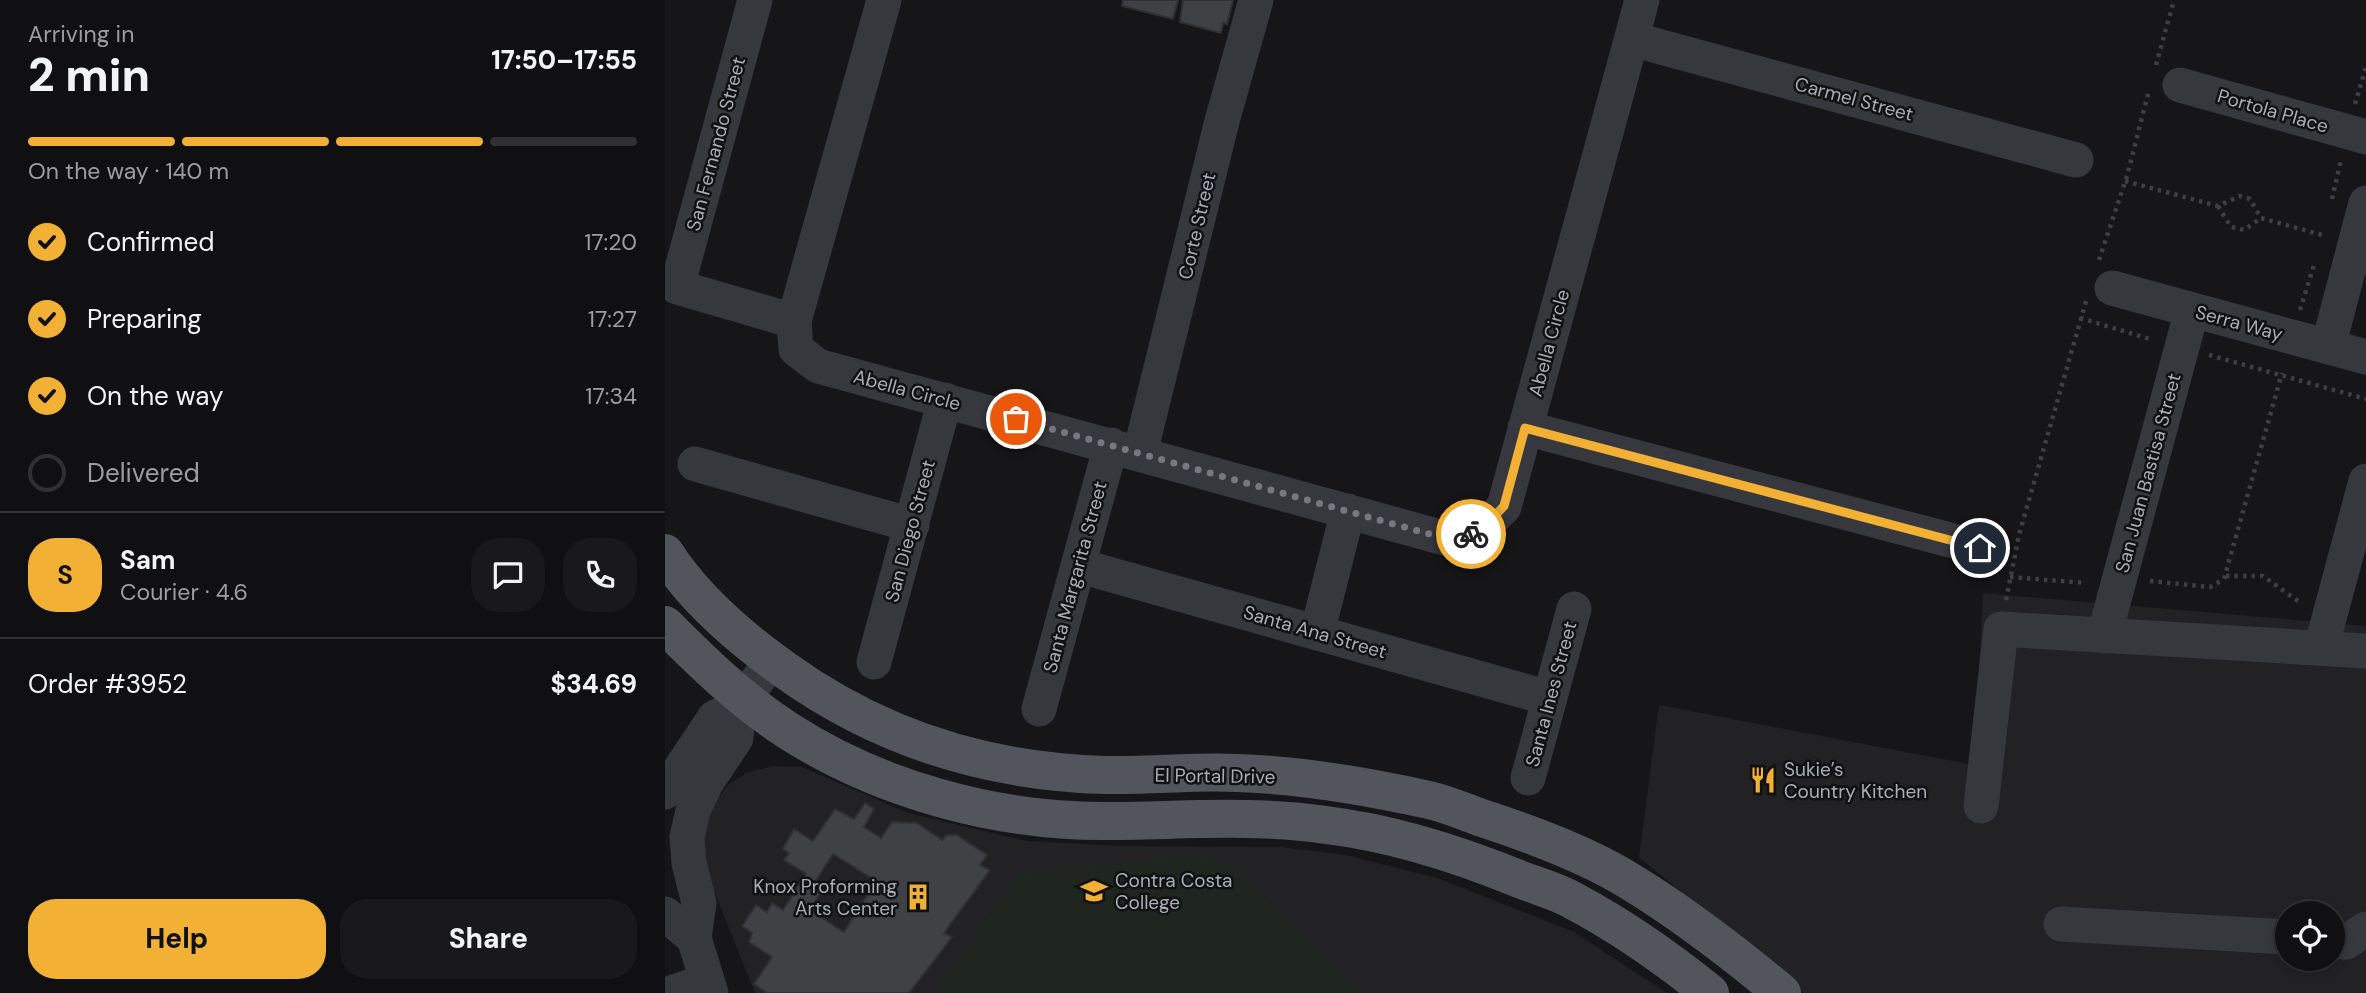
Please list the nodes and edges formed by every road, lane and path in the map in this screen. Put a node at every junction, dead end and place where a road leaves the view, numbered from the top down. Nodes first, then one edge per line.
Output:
1 (755, 0) edge
2 (884, 0) edge
3 (1256, 0) edge
4 (1642, 0) edge
5 (2174, 0) edge
6 (1632, 39) junction
7 (2366, 67) edge
8 (2161, 83) junction
9 (2357, 135) edge
10 (2076, 160) dead end
11 (2125, 181) junction
12 (2366, 203) edge
13 (2218, 206) junction
14 (2329, 209) dead end
15 (2261, 218) junction
16 (2326, 222) dead end
17 (2322, 235) junction
18 (2320, 245) dead end
19 (2317, 255) dead end
20 (2099, 283) junction
21 (2192, 310) junction
22 (2080, 318) junction
23 (794, 321) junction
24 (2292, 337) junction
25 (2328, 347) junction
26 (2182, 348) junction
27 (2366, 357) edge
28 (2282, 373) junction
29 (2366, 399) edge
30 (945, 400) junction
31 (1525, 428) junction
32 (1126, 449) junction
33 (695, 464) dead end
34 (2366, 481) edge
35 (1348, 511) junction
36 (912, 524) junction
37 (1980, 548) dead end
38 (665, 553) edge
39 (1080, 566) junction
40 (2226, 576) junction
41 (2010, 577) junction
42 (2119, 582) junction
43 (1574, 609) dead end
44 (665, 625) edge
45 (2001, 629) junction
46 (2326, 632) junction
47 (1317, 633) junction
48 (2104, 636) junction
49 (2366, 651) edge
50 (771, 660) junction
51 (874, 662) dead end
52 (1549, 698) junction
53 (741, 703) junction
54 (1039, 709) dead end
55 (1528, 778) dead end
56 (665, 792) edge
57 (1981, 806) dead end
58 (665, 914) edge
59 (2061, 924) dead end
60 (2366, 929) edge
61 (2275, 936) edge
62 (694, 938) junction
63 (2345, 942) edge
64 (709, 987) edge
65 (671, 993) edge
66 (1710, 993) edge
67 (1782, 993) edge

1 - 23 street, San Fernando Street
2 - 23 street, Abella Circle
3 - 32 street, Corte Street
4 - 6 street, Abella Circle
5 - 8 path
6 - 10 street, Carmel Street
6 - 31 street, Abella Circle
7 - 9 path
8 - 9 street, Portola Place
8 - 11 path
9 - 14 path
11 - 13 path
11 - 20 path
12 - 25 street
13 - 15 path
13 - 15 path
15 - 17 path
16 - 17 path
17 - 18 path
19 - 24 path
20 - 21 street, Serra Way
20 - 22 path
21 - 24 street, Serra Way
21 - 26 street, San Juan Bastisa Street
22 - 26 path
22 - 41 path
23 - 30 street, Abella Circle
24 - 25 street, Serra Way
25 - 27 street, Serra Way
26 - 28 path
26 - 42 street, San Juan Bastisa Street
28 - 29 path
28 - 40 path
30 - 32 street, Abella Circle
30 - 36 street, San Diego Street
31 - 35 street, Abella Circle
31 - 37 street
32 - 35 street, Abella Circle
32 - 39 street, Santa Margarita Street
33 - 36 street
34 - 46 street
35 - 47 street
36 - 51 street, San Diego Street
38 - 50 main road, El Portal Drive
39 - 47 street, Santa Ana Street
39 - 54 street, Santa Margarita Street
40 - 42 path
40 - 46 path
41 - 42 path
41 - 45 path
42 - 48 street, San Juan Bastisa Street
43 - 52 street, Santa Ines Street
44 - 53 main road
45 - 48 street
45 - 57 street
46 - 48 street
46 - 49 street
47 - 52 street, Santa Ana Street
50 - 53 street
50 - 67 main road, El Portal Drive
52 - 55 street, Santa Ines Street
53 - 56 street
53 - 62 street
53 - 66 main road
58 - 62 street
59 - 61 street
60 - 63 street
62 - 64 street
64 - 65 street

